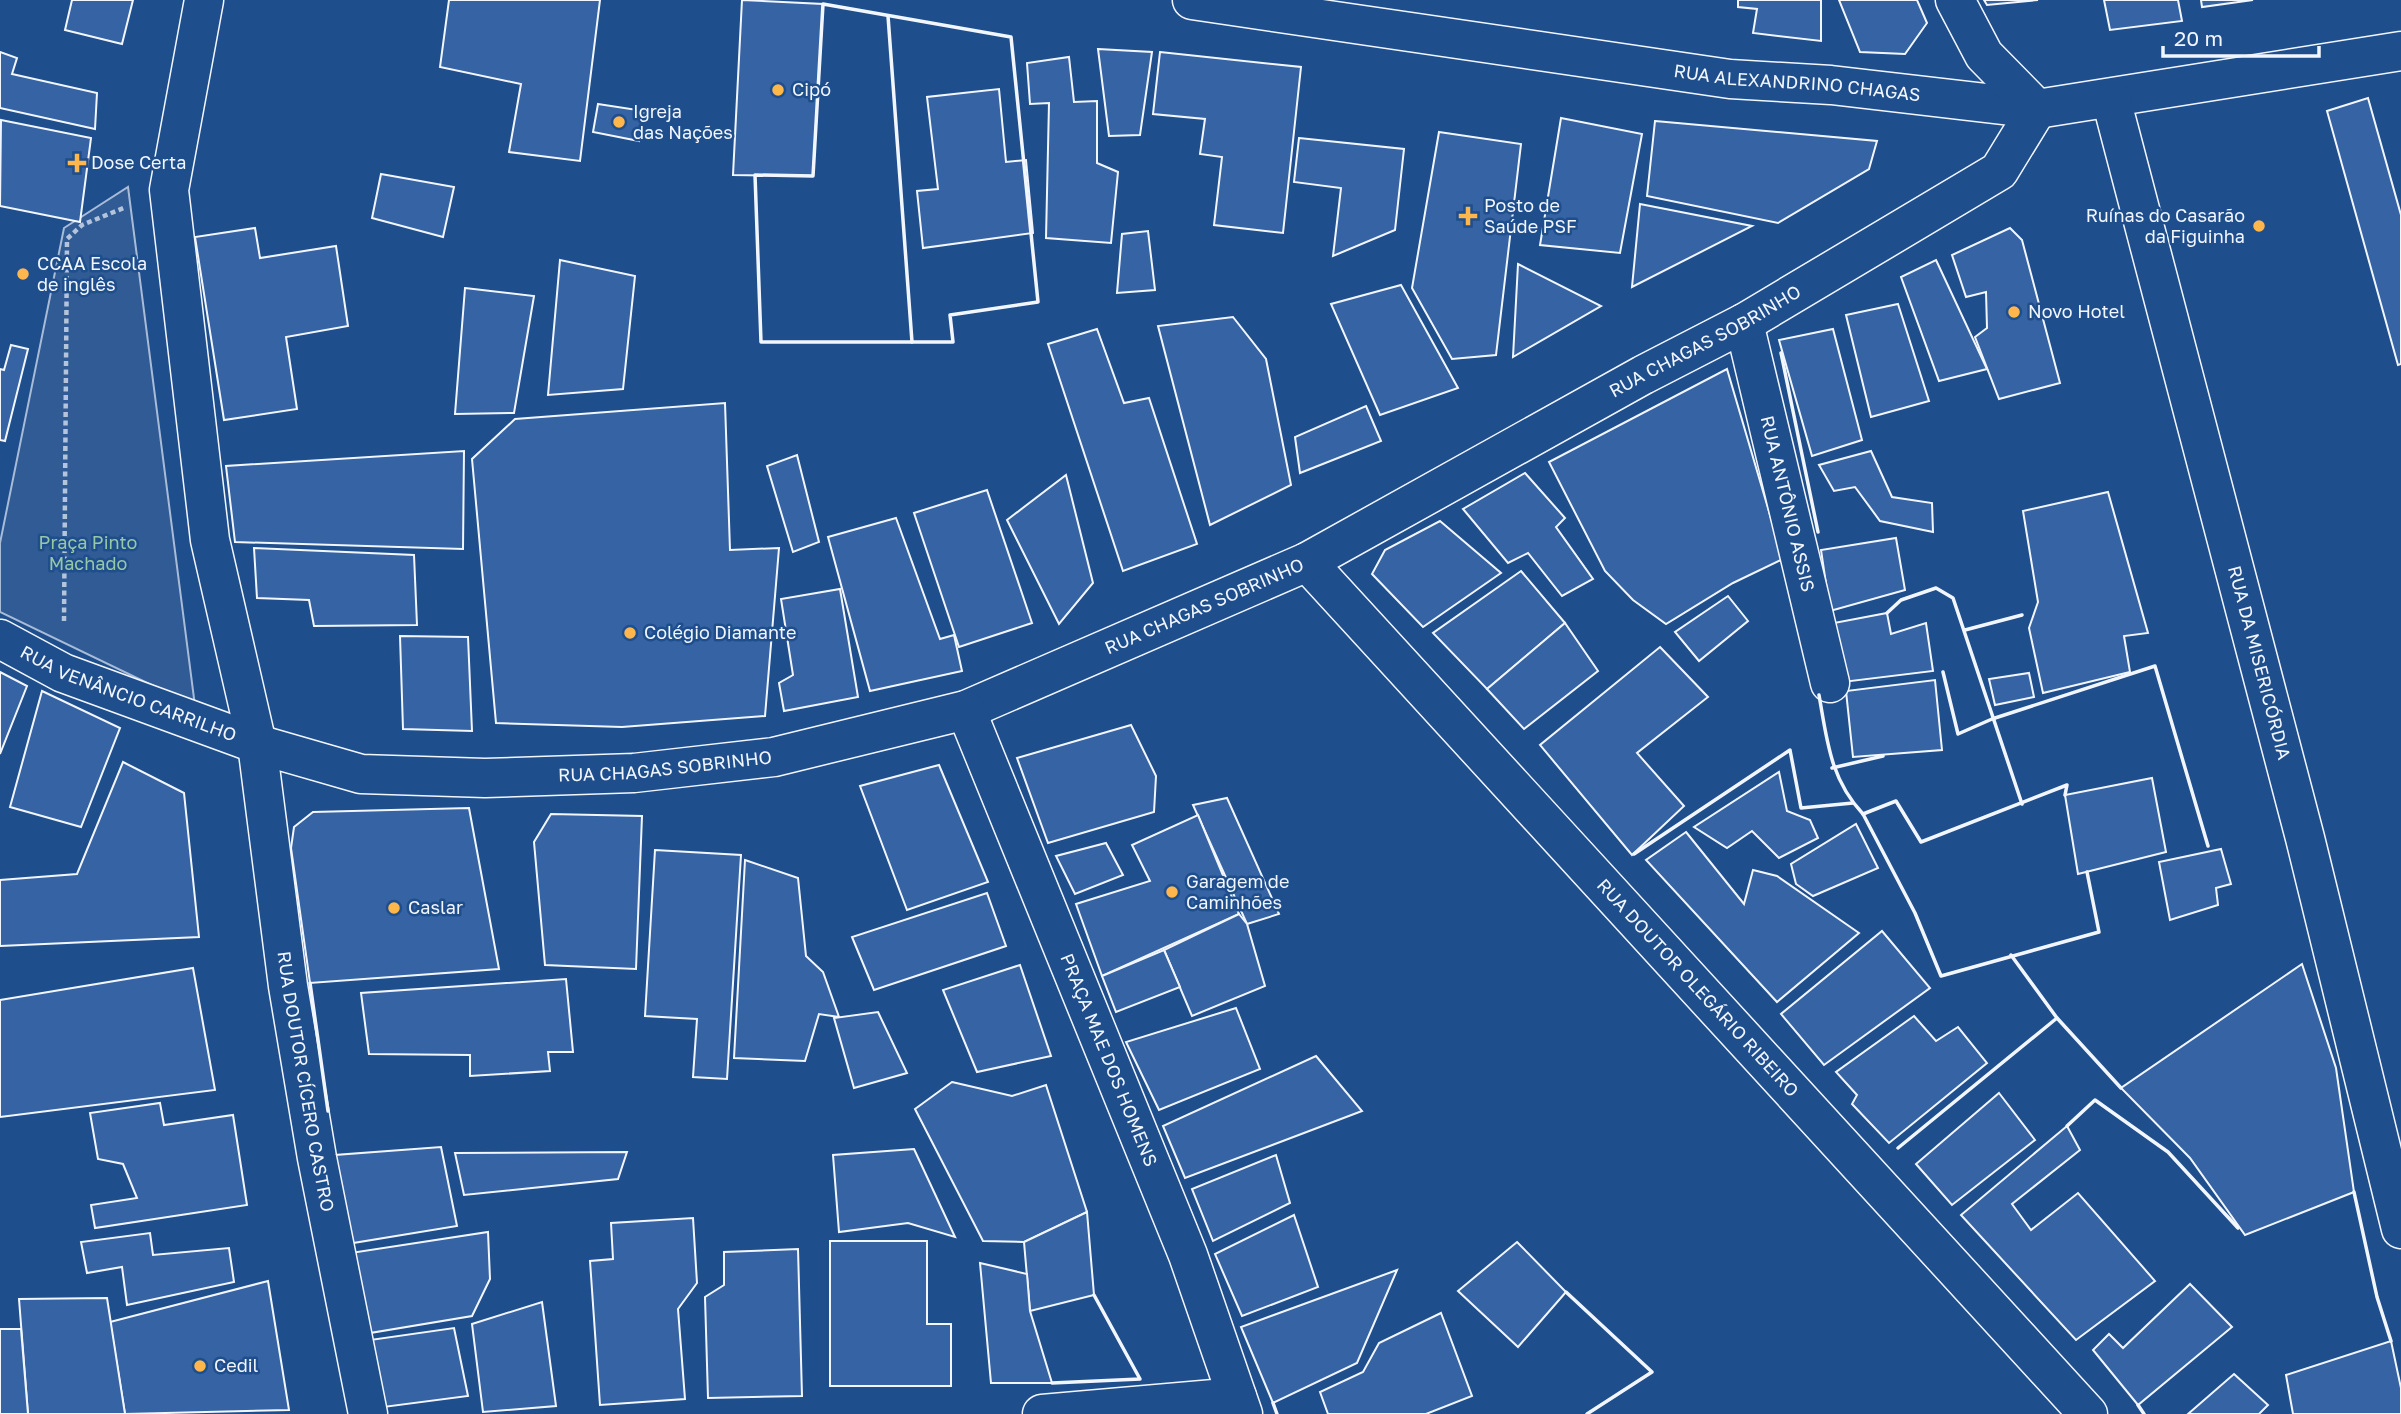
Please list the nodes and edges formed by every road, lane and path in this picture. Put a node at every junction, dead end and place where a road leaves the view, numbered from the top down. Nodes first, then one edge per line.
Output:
1 (204, 0) edge
2 (1192, 0) edge
3 (1955, 0) edge
4 (2401, 51) edge
5 (2111, 99) junction
6 (2038, 109) junction
7 (169, 190) junction
8 (1744, 323) junction
9 (1307, 562) junction
10 (0, 639) edge
11 (63, 673) junction
12 (1830, 683) dead end
13 (965, 710) junction
14 (257, 744) junction
15 (2401, 1229) edge
16 (1240, 1405) edge
17 (368, 1414) edge
18 (1042, 1414) edge
19 (2088, 1414) edge

1 - 7 street
2 - 6 street, RUA ALEXANDRINO CHAGAS
3 - 6 street
4 - 5 street, RUA ALEXANDRINO CHAGAS
5 - 6 street, RUA ALEXANDRINO CHAGAS
5 - 15 street, RUA DA MISERICÓRDIA
6 - 8 street, RUA CHAGAS SOBRINHO
7 - 11 path
7 - 14 street
8 - 9 street, RUA CHAGAS SOBRINHO
8 - 12 street, RUA ANTÔNIO ASSIS
9 - 13 street, RUA CHAGAS SOBRINHO
9 - 19 street, RUA DOUTOR OLEGÁRIO RIBEIRO
10 - 11 street, RUA VENÂNCIO CARRILHO
11 - 14 street, RUA VENÂNCIO CARRILHO
13 - 14 street, RUA CHAGAS SOBRINHO
13 - 16 street, PRAÇA MAE DOS HOMENS
14 - 17 street, RUA DOUTOR CÍCERO CASTRO
16 - 18 street

